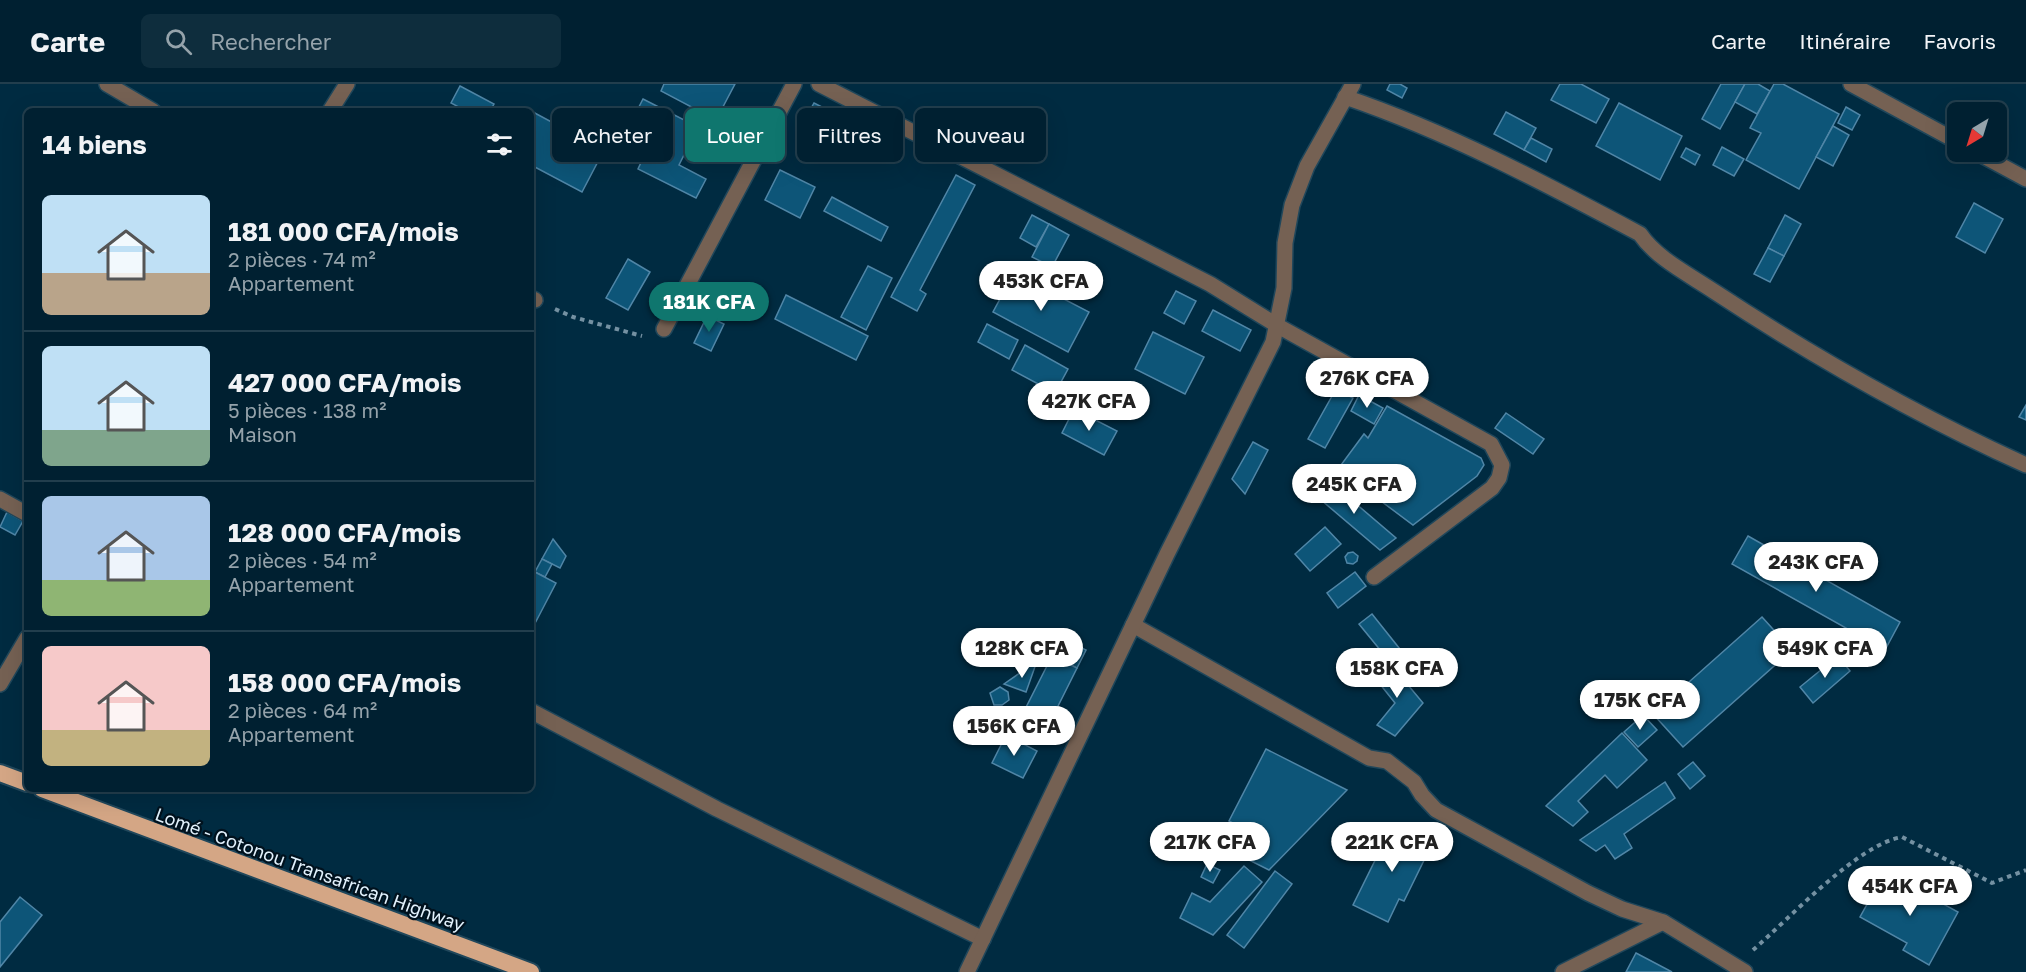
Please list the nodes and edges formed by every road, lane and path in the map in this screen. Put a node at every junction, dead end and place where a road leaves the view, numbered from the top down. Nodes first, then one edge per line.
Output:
1 (107, 84) edge
2 (347, 84) edge
3 (794, 84) edge
4 (819, 84) edge
5 (1851, 84) edge
6 (1349, 90) edge
7 (148, 108) edge
8 (332, 108) edge
9 (1947, 136) edge
10 (1995, 162) edge
11 (2026, 179) edge
12 (534, 299) edge
13 (1278, 326) junction
14 (664, 329) joint
15 (2026, 465) edge
16 (0, 499) edge
17 (24, 512) edge
18 (1374, 577) dead end
19 (1132, 625) junction
20 (24, 643) edge
21 (0, 684) edge
22 (534, 713) edge
23 (0, 773) edge
24 (24, 782) edge
25 (50, 792) edge
26 (2026, 870) edge
27 (1663, 922) junction
28 (983, 939) junction
29 (1740, 969) edge
30 (531, 972) edge
31 (967, 972) edge
32 (1563, 972) edge

1 - 7 street
2 - 8 street
3 - 14 street
4 - 13 street
5 - 9 street
6 - 13 street
6 - 15 street
10 - 11 street
12 - 14 path
13 - 18 street
13 - 19 street
16 - 17 street
19 - 27 street
19 - 28 street
20 - 21 street
22 - 28 street
23 - 24 highway
25 - 30 highway, Lomé - Cotonou Transafrican Highway
26 - 29 path
27 - 29 street
27 - 32 street
28 - 31 street

